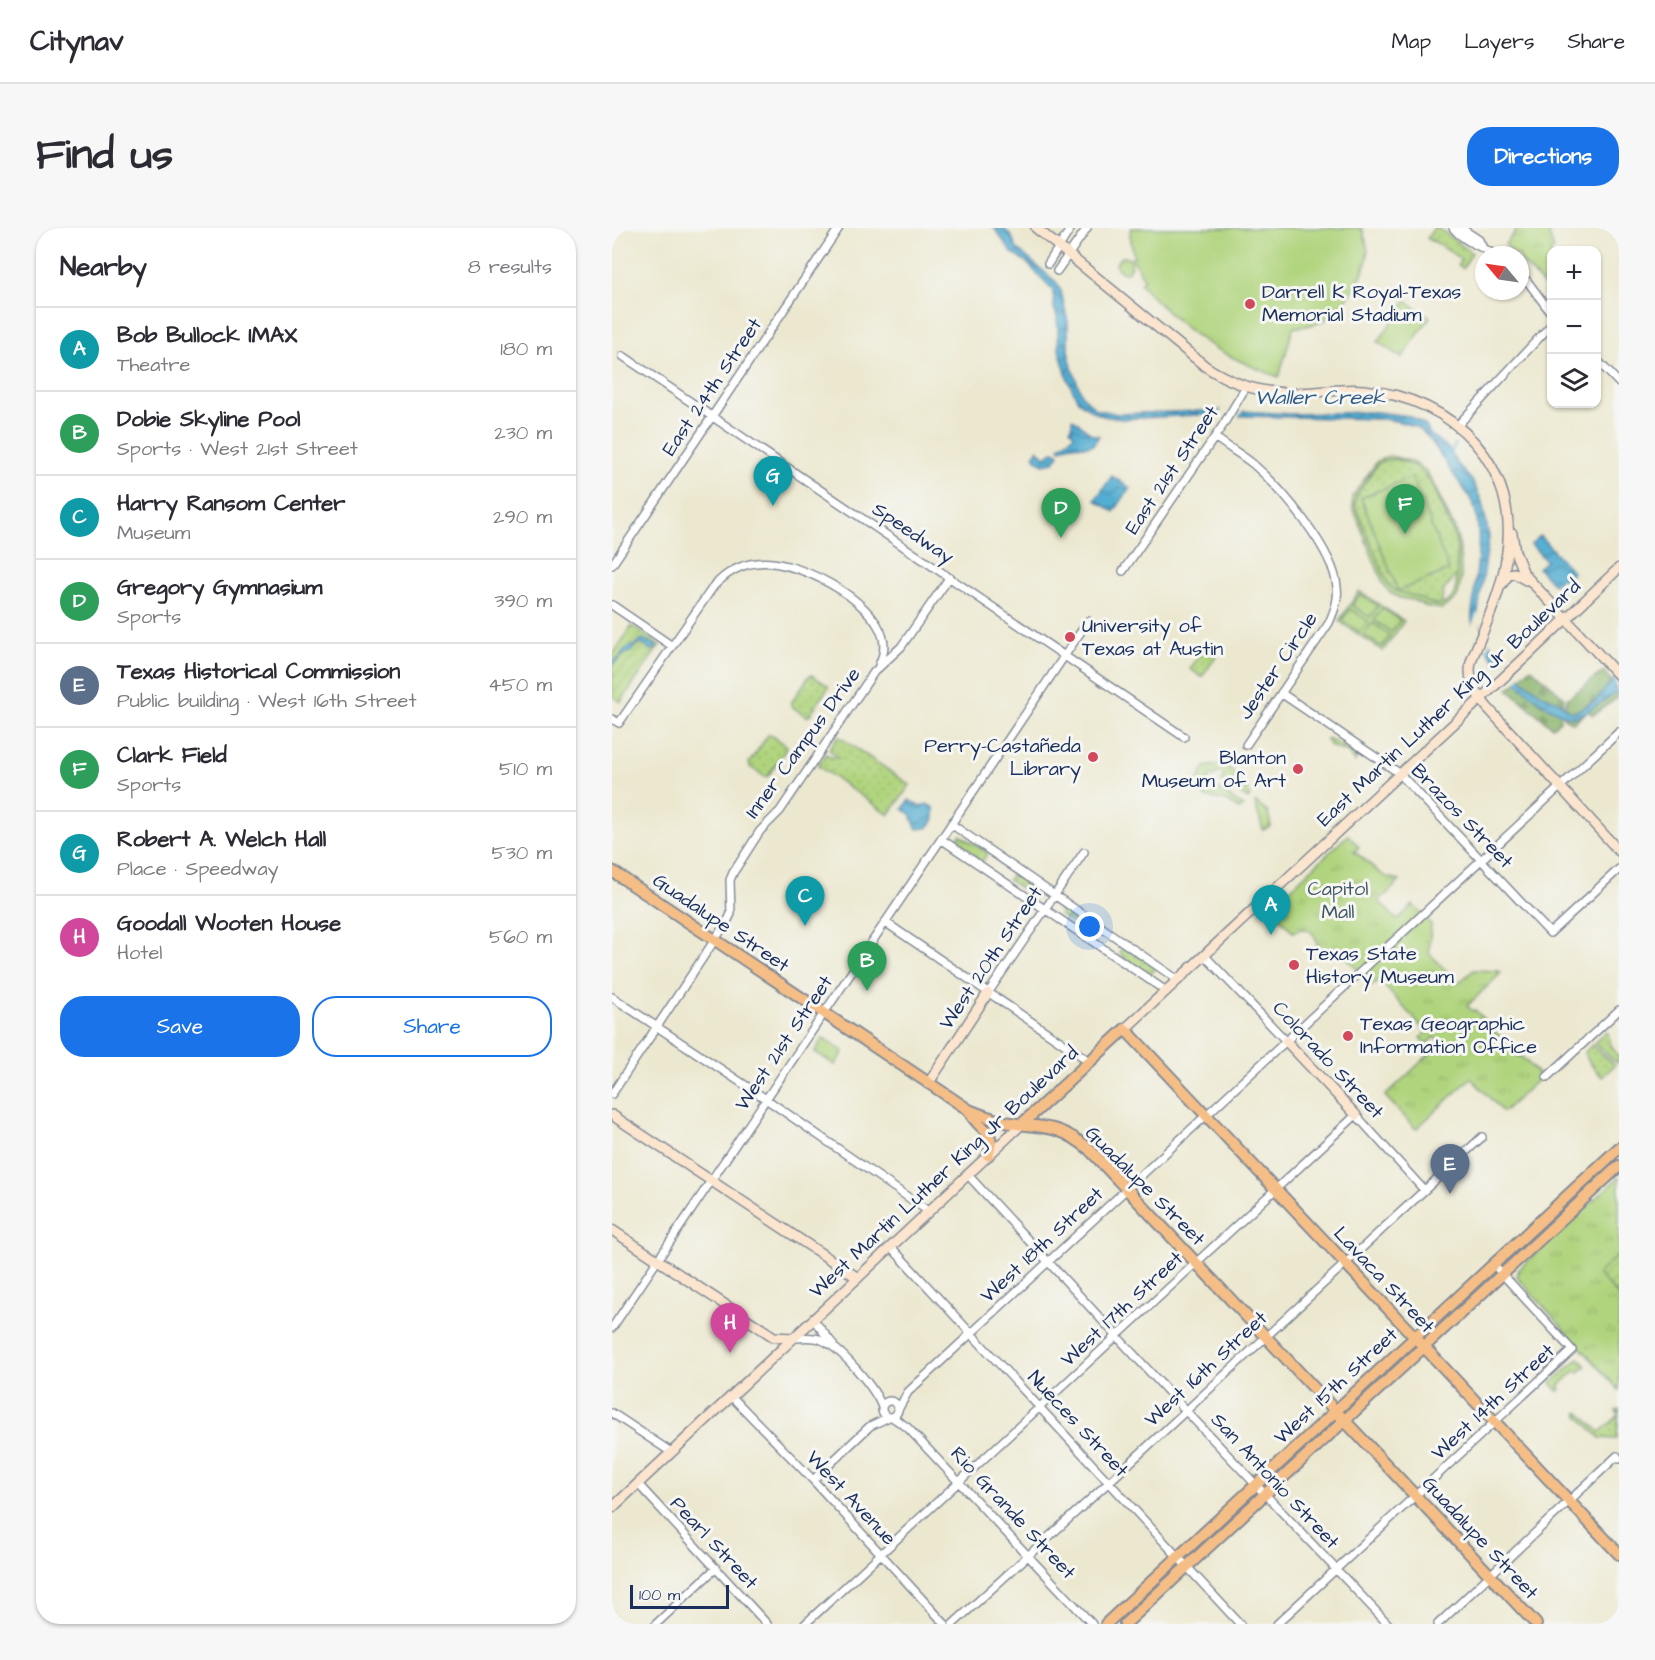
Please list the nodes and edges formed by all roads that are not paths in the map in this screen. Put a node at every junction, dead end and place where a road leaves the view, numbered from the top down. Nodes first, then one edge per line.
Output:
1 (839, 228) edge
2 (1036, 228) edge
3 (1071, 228) edge
4 (1087, 228) edge
5 (1453, 228) edge
6 (1461, 228) edge
7 (1059, 246) junction
8 (1475, 246) edge
9 (1482, 246) edge
10 (1069, 254) junction
11 (1048, 264) dead end
12 (1056, 271) dead end
13 (1529, 283) edge
14 (1547, 308) edge
15 (1547, 329) edge
16 (623, 356) dead end
17 (1601, 364) edge
18 (1619, 383) edge
19 (1246, 387) junction
20 (713, 417) junction
21 (1457, 426) junction
22 (1215, 437) junction
23 (1509, 516) junction
24 (612, 565) edge
25 (1619, 568) edge
26 (1123, 571) dead end
27 (949, 578) junction
28 (1531, 583) junction
29 (1497, 591) junction
30 (612, 605) edge
31 (1566, 618) junction
32 (1088, 621) dead end
33 (672, 646) junction
34 (1064, 656) junction
35 (874, 672) junction
36 (1619, 676) edge
37 (1281, 693) junction
38 (1480, 698) junction
39 (615, 721) edge
40 (1619, 732) edge
41 (1184, 736) dead end
42 (1246, 745) dead end
43 (1399, 773) junction
44 (1559, 787) junction
45 (951, 824) junction
46 (941, 839) junction
47 (1619, 851) edge
48 (1084, 852) dead end
49 (1482, 860) junction
50 (1303, 864) joint
51 (1619, 869) edge
52 (612, 871) edge
53 (1055, 895) junction
54 (1045, 910) junction
55 (885, 922) junction
56 (1108, 932) junction
57 (715, 941) junction
58 (1124, 943) junction
59 (1099, 946) junction
60 (1114, 956) junction
61 (1204, 956) junction
62 (1178, 980) junction
63 (1166, 991) junction
64 (988, 993) junction
65 (612, 997) edge
66 (1619, 1010) edge
67 (823, 1014) junction
68 (657, 1027) junction
69 (1125, 1029) junction
70 (1286, 1041) junction
71 (1089, 1061) junction
72 (1547, 1077) dead end
73 (928, 1084) junction
74 (612, 1094) edge
75 (766, 1100) junction
76 (969, 1110) junction
77 (612, 1115) edge
78 (1356, 1115) junction
79 (1207, 1116) junction
80 (1023, 1123) junction
81 (1482, 1137) dead end
82 (1619, 1148) edge
83 (988, 1155) junction
84 (1619, 1166) edge
85 (967, 1174) junction
86 (1591, 1174) junction
87 (712, 1181) junction
88 (1600, 1184) junction
89 (1127, 1189) junction
90 (1275, 1190) junction
91 (1425, 1190) junction
92 (928, 1211) junction
93 (612, 1230) edge
94 (891, 1247) junction
95 (658, 1259) junction
96 (1048, 1262) junction
97 (1197, 1263) junction
98 (1344, 1264) junction
99 (1494, 1265) junction
100 (1502, 1274) junction
101 (858, 1278) junction
102 (813, 1319) junction
103 (612, 1328) edge
104 (971, 1334) junction
105 (1117, 1336) junction
106 (1266, 1337) junction
107 (793, 1338) junction
108 (1415, 1338) junction
109 (1424, 1347) junction
110 (838, 1351) junction
111 (875, 1392) junction
112 (908, 1392) junction
113 (730, 1396) junction
114 (891, 1400) junction
115 (882, 1408) junction
116 (1039, 1408) junction
117 (1186, 1411) junction
118 (1336, 1411) junction
119 (612, 1413) edge
120 (895, 1413) junction
121 (1345, 1420) junction
122 (1495, 1423) junction
123 (870, 1426) junction
124 (671, 1452) junction
125 (1618, 1457) edge
126 (813, 1480) junction
127 (959, 1482) junction
128 (1108, 1483) junction
129 (638, 1484) junction
130 (1257, 1484) junction
131 (1266, 1493) junction
132 (1416, 1496) junction
133 (1568, 1501) junction
134 (612, 1508) edge
135 (881, 1554) junction
136 (1619, 1554) edge
137 (1028, 1557) junction
138 (1178, 1557) junction
139 (1187, 1567) junction
140 (716, 1568) junction
141 (1336, 1570) junction
142 (1490, 1575) junction
143 (656, 1624) edge
144 (767, 1624) edge
145 (805, 1624) edge
146 (945, 1624) edge
147 (953, 1624) edge
148 (1092, 1624) edge
149 (1106, 1624) edge
150 (1125, 1624) edge
151 (1240, 1624) edge
152 (1278, 1624) edge
153 (1388, 1624) edge
154 (1438, 1624) edge
155 (1536, 1624) edge

1 - 20 street, East 24th Street
2 - 7 street
3 - 7 street
4 - 10 street
5 - 8 street
6 - 9 street
7 - 10 street
7 - 11 street
10 - 12 street
10 - 19 street
13 - 14 street
15 - 21 street
16 - 20 street, Speedway
17 - 18 street
19 - 21 street
19 - 22 street, East 21st Street
20 - 24 street, East 24th Street
20 - 27 street, Speedway
21 - 23 street
22 - 26 street, East 21st Street
22 - 37 street, Jester Circle
23 - 28 street
23 - 29 street
25 - 31 street, East Martin Luther King Jr Boulevard
27 - 34 street, Speedway
27 - 35 street, Inner Campus Drive
28 - 29 street
28 - 31 street
29 - 38 street
30 - 33 street
31 - 36 street
31 - 38 street, East Martin Luther King Jr Boulevard
32 - 34 street
33 - 35 street
33 - 39 street
34 - 41 street, Speedway
34 - 45 street, West 21st Street
35 - 57 street, Inner Campus Drive
37 - 42 street, Jester Circle
37 - 43 street, Brazos Street
38 - 43 street, East Martin Luther King Jr Boulevard
38 - 44 street
40 - 44 street, West 18th Street
43 - 49 street, Brazos Street
43 - 50 street, East Martin Luther King Jr Boulevard
44 - 47 street
44 - 49 street, West 18th Street
45 - 46 street, West 21st Street
45 - 53 street
46 - 54 street
46 - 55 street, West 21st Street
48 - 53 street, West 20th Street
49 - 51 street, Brazos Street
49 - 70 street, West 18th Street
50 - 61 street, West Martin Luther King Jr Boulevard
52 - 57 main road, Guadalupe Street
53 - 54 street, West 20th Street
53 - 56 street
54 - 59 street
54 - 64 street, West 20th Street
55 - 64 street
55 - 67 street, West 21st Street
56 - 58 street
56 - 59 street
57 - 67 main road, Guadalupe Street
57 - 68 street, Inner Campus Drive
58 - 60 street
58 - 62 street
59 - 60 street
60 - 63 street
61 - 62 street, West Martin Luther King Jr Boulevard
61 - 70 street, Colorado Street
62 - 63 street, West Martin Luther King Jr Boulevard
63 - 69 street, West Martin Luther King Jr Boulevard
64 - 71 street
64 - 73 street, West 20th Street
65 - 68 street
66 - 72 street
67 - 73 main road, Guadalupe Street
67 - 75 street, West 21st Street
68 - 74 street, Inner Campus Drive
68 - 75 street
69 - 71 main road, West Martin Luther King Jr Boulevard
69 - 79 main road, Lavaca Street
70 - 78 street, Colorado Street
70 - 79 street, West 18th Street
71 - 80 main road, West Martin Luther King Jr Boulevard
73 - 76 main road, Guadalupe Street
75 - 87 street, West 21st Street
75 - 92 street
76 - 80 main road, Guadalupe Street
76 - 83 main road
77 - 87 street
78 - 90 street, West 17th Street
78 - 91 street, Colorado Street
79 - 89 street, West 18th Street
79 - 90 main road, Lavaca Street
80 - 83 street, West Martin Luther King Jr Boulevard
80 - 89 main road, Guadalupe Street
81 - 91 street, West 16th Street
82 - 86 main road, West 15th Street
83 - 85 street, West Martin Luther King Jr Boulevard
84 - 88 main road, West 15th Street
85 - 92 street, West Martin Luther King Jr Boulevard
85 - 96 street, San Antonio Street
86 - 88 street
86 - 99 main road, West 15th Street
87 - 95 street, West 21st Street
87 - 101 street
88 - 100 main road, West 15th Street
89 - 96 street, West 18th Street
89 - 97 main road, Guadalupe Street
90 - 97 street, West 17th Street
90 - 98 main road, Lavaca Street
91 - 98 street, West 16th Street
92 - 94 street, West Martin Luther King Jr Boulevard
93 - 95 street
94 - 101 street, West Martin Luther King Jr Boulevard
94 - 104 street, Nueces Street
95 - 103 street, West 21st Street
95 - 107 street
96 - 104 street, West 18th Street
96 - 105 street, San Antonio Street
97 - 105 street, West 17th Street
97 - 106 main road, Guadalupe Street
98 - 106 street, West 16th Street
98 - 108 main road, Lavaca Street
99 - 100 street
99 - 108 main road, West 15th Street
100 - 109 main road, West 15th Street
100 - 122 street, West 14th Street
101 - 102 street, West Martin Luther King Jr Boulevard
102 - 107 street, West Martin Luther King Jr Boulevard
102 - 110 street
104 - 112 street, West 18th Street
104 - 116 street, Nueces Street
105 - 116 street, West 17th Street
105 - 117 street, San Antonio Street
106 - 117 street, West 16th Street
106 - 118 main road, Guadalupe Street
107 - 110 street
107 - 113 street, West Martin Luther King Jr Boulevard
108 - 109 main road, Lavaca Street
108 - 118 main road, West 15th Street
109 - 121 main road, West 15th Street
109 - 122 main road, Lavaca Street
110 - 111 street
111 - 114 street
111 - 115 street
112 - 114 street, West 18th Street
112 - 120 street, West 18th Street
113 - 124 street, West Martin Luther King Jr Boulevard
113 - 126 street, West Avenue
114 - 115 street, West 18th Street
114 - 120 street
115 - 120 street
115 - 123 street
116 - 127 street, West 17th Street
116 - 128 street, Nueces Street
117 - 128 street, West 16th Street
117 - 130 street, San Antonio Street
118 - 121 main road, Guadalupe Street
118 - 130 main road, West 15th Street
119 - 124 street
120 - 123 street
120 - 127 street, Rio Grande Street
121 - 131 main road, West 15th Street
121 - 132 main road, Guadalupe Street
122 - 132 street, West 14th Street
122 - 133 main road, Lavaca Street
123 - 126 street
124 - 129 street, West Martin Luther King Jr Boulevard
125 - 133 street
126 - 135 street, West Avenue
127 - 135 street, West 17th Street
127 - 137 street, Rio Grande Street
128 - 137 street, West 16th Street
128 - 138 street, Nueces Street
129 - 134 street, West Martin Luther King Jr Boulevard
129 - 140 street, Pearl Street
130 - 131 street, San Antonio Street
130 - 138 main road, West 15th Street
131 - 139 main road, West 15th Street
131 - 141 street, San Antonio Street
132 - 141 street, West 14th Street
132 - 142 main road, Guadalupe Street
133 - 136 main road, Lavaca Street
133 - 142 street
135 - 145 street, West 17th Street
135 - 146 street, West Avenue
137 - 147 street, West 16th Street
137 - 148 street, Rio Grande Street
138 - 139 street, Nueces Street
138 - 149 main road, West 15th Street
139 - 150 main road, West 15th Street
139 - 151 street, Nueces Street
140 - 143 street
140 - 144 street, Pearl Street
141 - 152 street, West 14th Street
141 - 153 street, San Antonio Street
142 - 154 street
142 - 155 main road, Guadalupe Street

